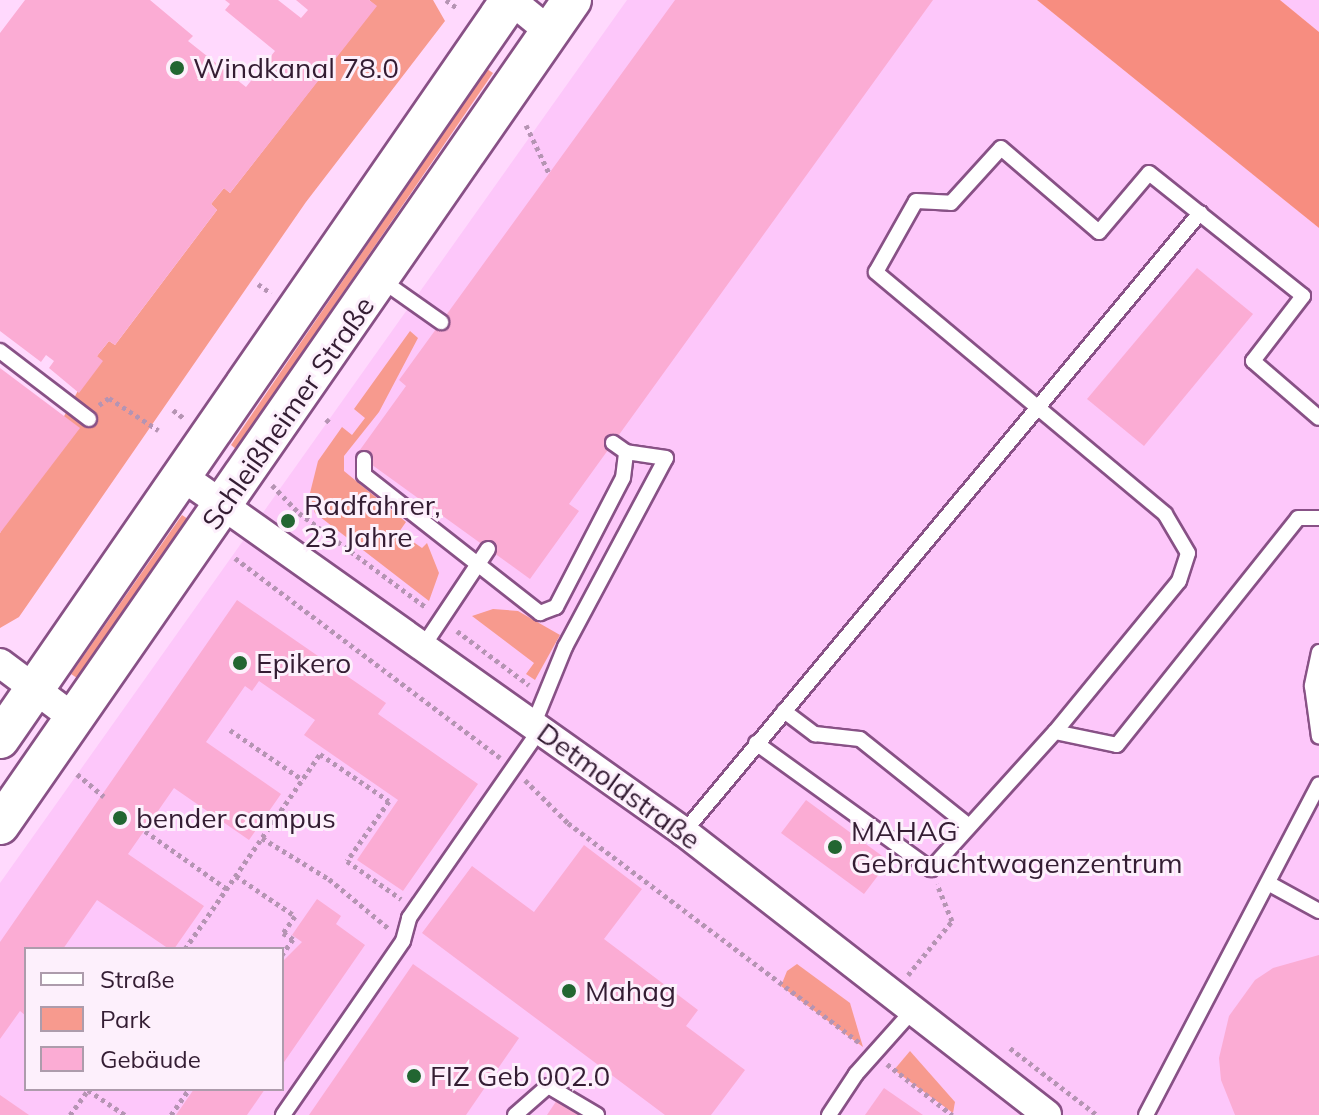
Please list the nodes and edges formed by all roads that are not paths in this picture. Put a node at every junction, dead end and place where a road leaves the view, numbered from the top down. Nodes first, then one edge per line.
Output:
1 (510, 0) edge
2 (572, 0) edge
3 (550, 32) junction
4 (1200, 213) junction
5 (380, 279) junction
6 (441, 322) dead end
7 (0, 351) edge
8 (1034, 409) junction
9 (1319, 418) edge
10 (89, 419) road end
11 (613, 443) dead end
12 (626, 452) junction
13 (364, 459) dead end
14 (179, 474) junction
15 (224, 506) junction
16 (1319, 518) edge
17 (488, 549) dead end
18 (479, 569) junction
19 (422, 648) junction
20 (1319, 652) edge
21 (0, 663) edge
22 (34, 690) junction
23 (784, 711) junction
24 (75, 719) junction
25 (537, 726) junction
26 (1055, 732) junction
27 (1319, 737) edge
28 (0, 739) edge
29 (756, 743) junction
30 (1319, 784) edge
31 (0, 825) edge
32 (969, 826) junction
33 (684, 832) junction
34 (1268, 883) junction
35 (1319, 911) edge
36 (902, 1002) junction
37 (283, 1115) edge
38 (515, 1115) edge
39 (597, 1115) edge
40 (829, 1115) edge
41 (1047, 1115) edge
42 (1146, 1115) edge

1 - 3 street
1 - 14 main road, Schleißheimer Straße
2 - 3 main road, Schleißheimer Straße
3 - 5 main road, Schleißheimer Straße
4 - 8 lane
4 - 8 lane
4 - 9 lane
5 - 6 lane
5 - 15 main road, Schleißheimer Straße
7 - 10 lane
8 - 23 lane
8 - 26 lane
11 - 12 lane
12 - 18 lane
12 - 25 lane
13 - 18 lane
14 - 15 street, Detmoldstraße
14 - 22 main road, Schleißheimer Straße
15 - 19 street, Detmoldstraße
15 - 24 main road, Schleißheimer Straße
16 - 26 lane
17 - 18 lane
18 - 19 lane
19 - 25 street, Detmoldstraße
20 - 27 lane
21 - 22 street
22 - 24 street
22 - 28 main road, Schleißheimer Straße
23 - 29 lane
23 - 32 lane
24 - 31 main road, Schleißheimer Straße
25 - 33 street, Detmoldstraße
25 - 37 lane
26 - 32 lane
29 - 32 lane
29 - 33 lane
30 - 34 lane
33 - 36 street, Detmoldstraße
34 - 35 lane
34 - 42 lane
36 - 40 lane
36 - 41 street, Detmoldstraße
38 - 39 lane

